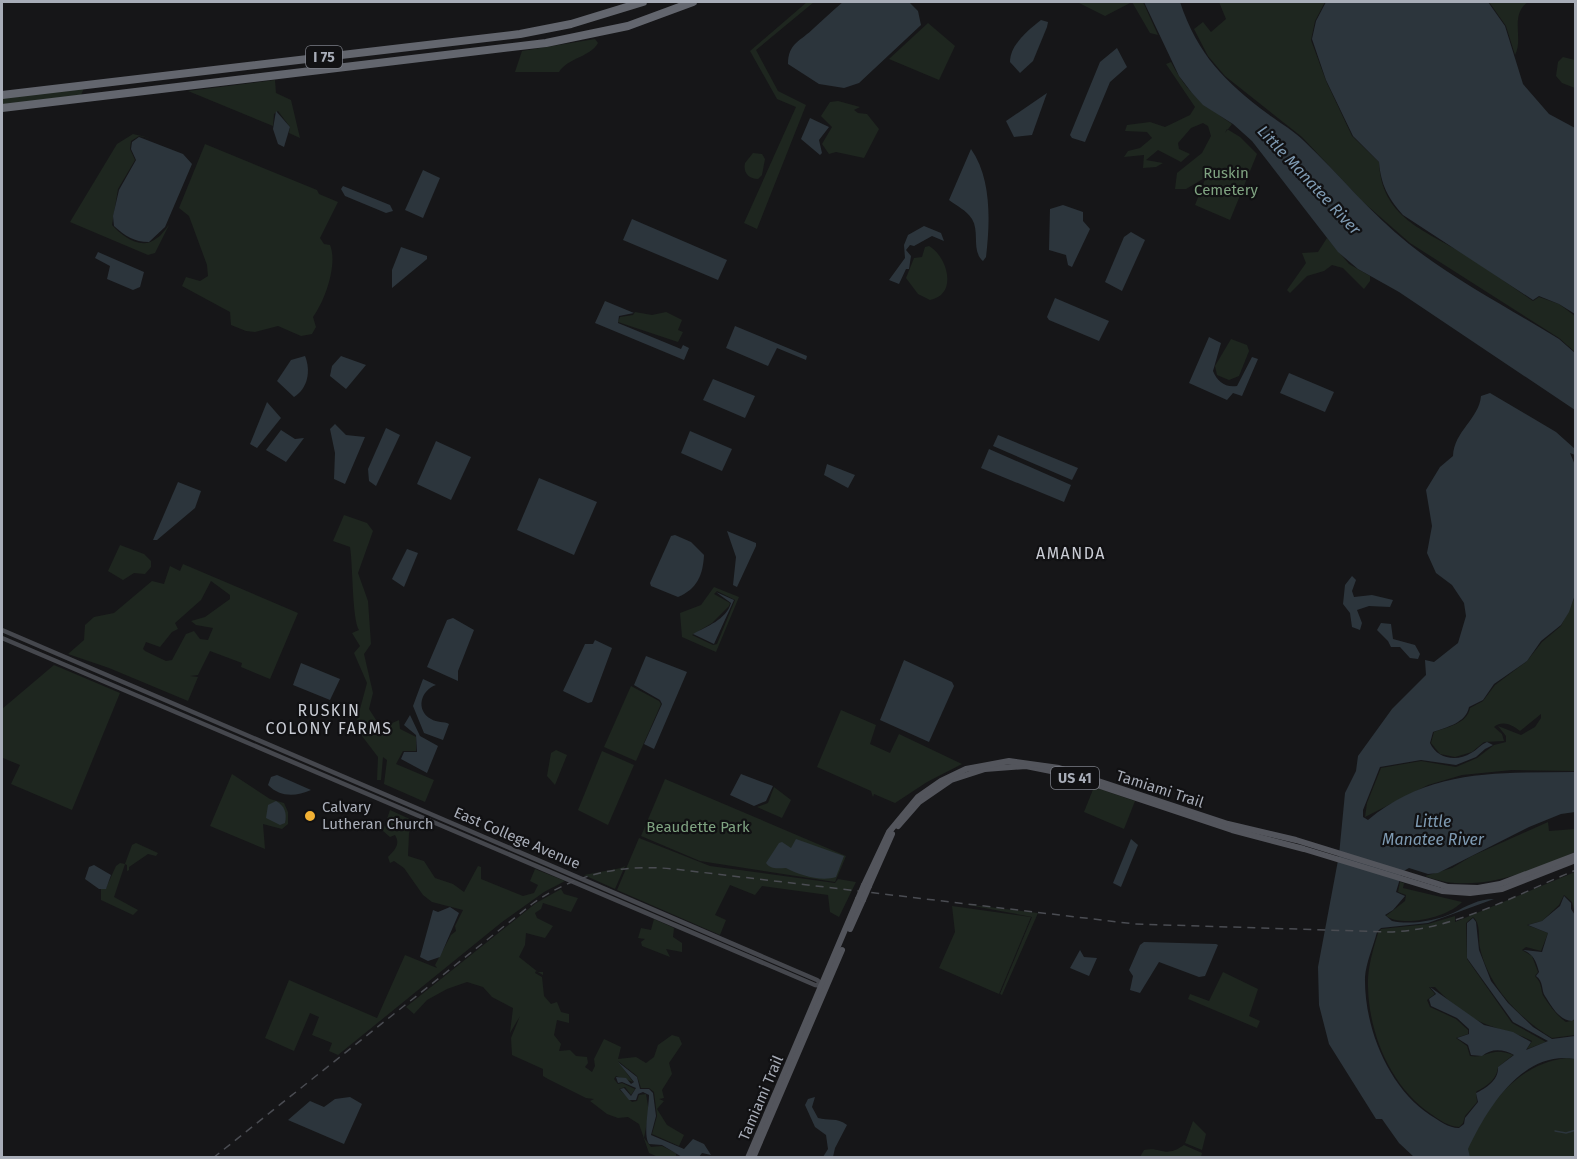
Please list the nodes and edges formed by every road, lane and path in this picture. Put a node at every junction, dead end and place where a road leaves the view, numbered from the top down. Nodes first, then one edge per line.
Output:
1 (643, 2) edge
2 (693, 2) edge
3 (681, 13) dead end
4 (650, 18) junction
5 (2, 95) edge
6 (2, 108) edge
7 (2, 630) edge
8 (2, 638) edge
9 (466, 836) junction
10 (496, 845) junction
11 (1575, 857) edge
12 (659, 915) junction
13 (825, 987) junction
14 (809, 1022) junction
15 (748, 1158) edge
16 (753, 1158) edge

1 - 5 highway, I 75
2 - 4 highway, I 75
3 - 4 highway
4 - 6 highway, I 75
7 - 10 main road, East College Avenue
8 - 9 main road, East College Avenue
9 - 10 main road, East College Avenue
9 - 10 main road
10 - 12 main road, East College Avenue
10 - 12 main road, East College Avenue
11 - 13 main road, Tamiami Trail / US 41, bridge
12 - 13 main road, East College Avenue
13 - 14 main road, Tamiami Trail / US 41
14 - 15 main road, Tamiami Trail / US 41
14 - 16 main road, Tamiami Trail / US 41

